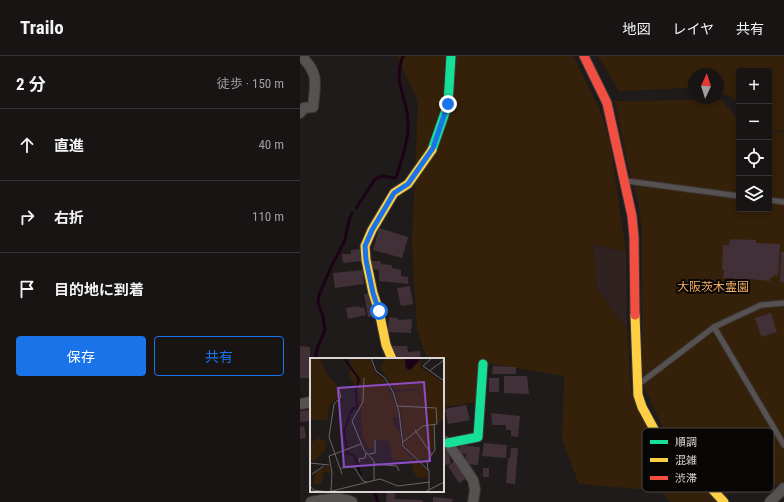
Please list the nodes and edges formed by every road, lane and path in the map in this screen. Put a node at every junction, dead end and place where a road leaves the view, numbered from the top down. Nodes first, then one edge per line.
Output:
1 (301, 56) edge
2 (450, 56) edge
3 (584, 56) edge
4 (300, 113) edge
5 (624, 181) junction
6 (736, 196) edge
7 (772, 200) edge
8 (784, 202) edge
9 (784, 303) edge
10 (714, 327) junction
11 (392, 358) edge
12 (483, 364) dead end
13 (637, 386) junction
14 (310, 402) edge
15 (300, 404) edge
16 (653, 428) edge
17 (774, 428) edge
18 (774, 428) edge
19 (445, 442) edge
20 (784, 445) edge
21 (784, 488) edge
22 (715, 492) edge
23 (310, 502) edge
24 (352, 502) edge
25 (475, 502) edge
26 (724, 502) edge
27 (770, 502) edge

1 - 4 street
2 - 11 street
3 - 5 street
5 - 6 lane
5 - 13 street
7 - 8 lane
9 - 10 lane
10 - 13 lane
10 - 17 lane
12 - 19 street
13 - 16 street
14 - 15 street
18 - 20 lane
19 - 25 street
21 - 27 street
22 - 26 street
23 - 24 street

